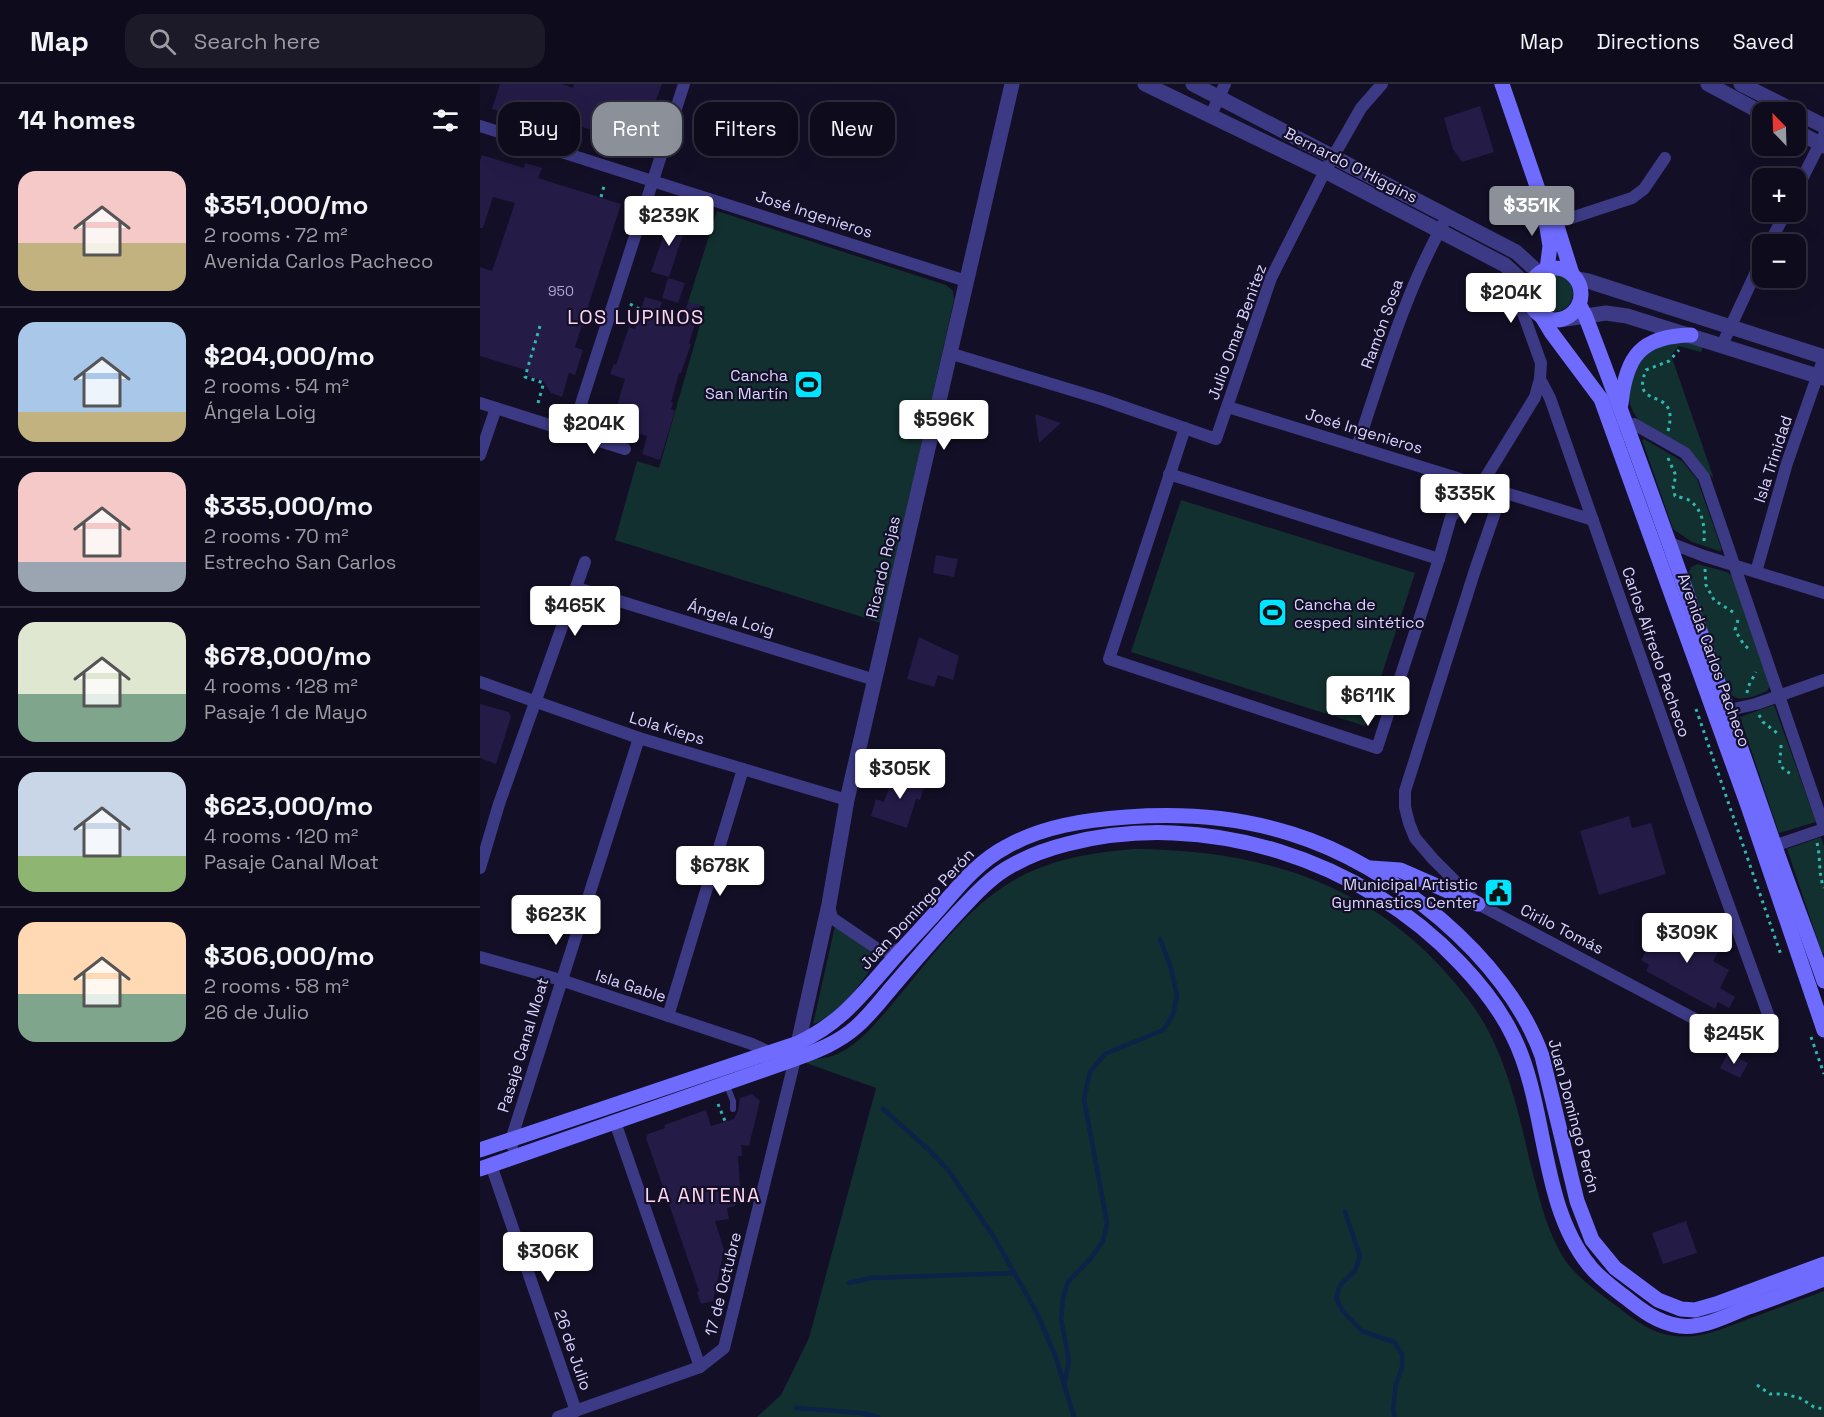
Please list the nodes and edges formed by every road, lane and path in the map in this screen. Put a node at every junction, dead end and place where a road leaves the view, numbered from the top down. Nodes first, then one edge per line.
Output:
1 (684, 84) edge
2 (1012, 84) edge
3 (1145, 84) edge
4 (1192, 84) edge
5 (1382, 84) edge
6 (1502, 84) edge
7 (1708, 84) edge
8 (1741, 84) edge
9 (1222, 91) edge
10 (1752, 108) edge
11 (1211, 115) junction
12 (480, 126) edge
13 (1824, 126) edge
14 (1806, 135) edge
15 (1822, 142) edge
16 (1665, 158) dead end
17 (1329, 165) junction
18 (1806, 172) edge
19 (652, 180) junction
20 (604, 186) dead end
21 (601, 197) dead end
22 (1543, 204) junction
23 (1556, 223) junction
24 (1443, 224) junction
25 (1505, 265) junction
26 (1543, 271) junction
27 (1574, 276) junction
28 (1752, 280) edge
29 (966, 281) junction
30 (1529, 300) junction
31 (630, 304) dead end
32 (1582, 309) junction
33 (641, 310) dead end
34 (1542, 317) junction
35 (1559, 320) joint
36 (540, 326) dead end
37 (1730, 326) junction
38 (1529, 331) junction
39 (1691, 335) junction
40 (1722, 345) junction
41 (1680, 349) dead end
42 (949, 353) junction
43 (1824, 357) edge
44 (1821, 377) edge
45 (1540, 379) junction
46 (480, 403) edge
47 (538, 403) dead end
48 (1228, 407) junction
49 (1620, 407) junction
50 (496, 408) junction
51 (1185, 428) junction
52 (1628, 429) junction
53 (572, 432) junction
54 (1666, 442) junction
55 (1357, 447) junction
56 (625, 449) dead end
57 (480, 455) edge
58 (1169, 474) junction
59 (1481, 485) junction
60 (1502, 492) junction
61 (1593, 520) junction
62 (1670, 543) junction
63 (1704, 556) junction
64 (1439, 559) junction
65 (585, 562) dead end
66 (1733, 564) junction
67 (1756, 572) junction
68 (577, 588) junction
69 (1824, 593) edge
70 (1753, 655) dead end
71 (1756, 663) dead end
72 (875, 680) junction
73 (1824, 680) edge
74 (480, 682) edge
75 (1778, 697) junction
76 (536, 701) junction
77 (1756, 704) junction
78 (1696, 709) dead end
79 (1729, 710) junction
80 (639, 738) junction
81 (743, 769) junction
82 (1796, 777) dead end
83 (847, 800) junction
84 (1820, 830) edge
85 (1774, 846) junction
86 (1365, 867) junction
87 (480, 868) edge
88 (1824, 888) edge
89 (829, 904) junction
90 (1478, 904) junction
91 (906, 945) junction
92 (480, 957) edge
93 (1783, 960) dead end
94 (1823, 974) edge
95 (561, 980) junction
96 (668, 1016) junction
97 (1817, 1032) edge
98 (798, 1043) junction
99 (1758, 1045) joint
100 (769, 1052) junction
101 (795, 1059) junction
102 (1824, 1074) edge
103 (726, 1083) junction
104 (718, 1104) dead end
105 (733, 1109) dead end
106 (725, 1121) dead end
107 (615, 1122) junction
108 (511, 1140) junction
109 (480, 1150) edge
110 (515, 1156) junction
111 (486, 1167) edge
112 (1824, 1264) edge
113 (1824, 1279) edge
114 (700, 1367) junction
115 (1757, 1385) dead end
116 (1824, 1409) edge
117 (576, 1411) junction
118 (558, 1417) edge

1 - 19 street
2 - 29 street, Ricardo Rojas
3 - 11 street, Bernardo O'Higgins
4 - 9 street, Bernardo O'Higgins
5 - 17 street, Julio Omar Benitez
6 - 22 main road, Avenida Carlos Pacheco
7 - 10 street
8 - 13 street
9 - 11 street
9 - 17 street, Bernardo O'Higgins
11 - 17 street, Bernardo O'Higgins
12 - 19 street, José Ingenieros
14 - 15 street
15 - 18 street
16 - 23 street
17 - 24 street, Bernardo O'Higgins
17 - 48 street, Julio Omar Benitez
19 - 29 street, José Ingenieros
19 - 53 street
20 - 21 path
22 - 23 main road, Avenida Carlos Pacheco
22 - 26 main road, Avenida Carlos Pacheco
23 - 27 main road, Avenida Carlos Pacheco
24 - 25 street, Bernardo O'Higgins
24 - 26 street, Bernardo O'Higgins
24 - 55 street, Ramón Sosa
25 - 30 street, Bernardo O'Higgins
25 - 38 street, Carlos Alfredo Pacheco
26 - 27 main road
26 - 30 main road, Avenida Carlos Pacheco
27 - 32 main road, Avenida Carlos Pacheco
27 - 37 street
28 - 37 street
29 - 42 street, Ricardo Rojas
30 - 34 main road, Avenida Carlos Pacheco
30 - 38 street
31 - 33 path
32 - 35 street
32 - 39 street
32 - 49 main road, Avenida Carlos Pacheco
34 - 35 main road
34 - 97 main road, Avenida Carlos Pacheco
36 - 47 path
37 - 40 street
37 - 43 street
38 - 45 street, Carlos Alfredo Pacheco
39 - 40 street
39 - 49 main road
40 - 44 street
41 - 54 path
42 - 51 street
42 - 72 street, Ricardo Rojas
43 - 44 street, Isla Trinidad
44 - 67 street, Isla Trinidad
45 - 59 street
45 - 61 street, Carlos Alfredo Pacheco
46 - 50 street
48 - 51 street, Julio Omar Benitez
48 - 55 street, José Ingenieros
49 - 52 main road, Avenida Carlos Pacheco
50 - 53 street
50 - 57 street
51 - 58 street
52 - 54 street
52 - 62 main road, Avenida Carlos Pacheco
53 - 56 street
54 - 63 path
54 - 66 street
55 - 59 street, José Ingenieros
58 - 64 street
58 - 64 street
59 - 60 street, José Ingenieros
59 - 64 street
60 - 61 street, José Ingenieros
60 - 90 street, Cirilo Tomás
61 - 99 street, Carlos Alfredo Pacheco
62 - 63 street
62 - 79 main road, Avenida Carlos Pacheco
63 - 66 street
63 - 70 path
65 - 68 street
66 - 67 street
66 - 75 street
67 - 69 street
68 - 72 street, Ángela Loig
68 - 76 street
71 - 77 path
72 - 83 street, Ricardo Rojas
73 - 75 street
74 - 76 street, Lola Kieps
75 - 77 street
75 - 84 street
76 - 80 street, Lola Kieps
76 - 87 street
77 - 79 street
77 - 82 path
78 - 93 path
79 - 85 main road, Avenida Carlos Pacheco
80 - 81 street, Lola Kieps
80 - 95 street, Pasaje Canal Moat
81 - 83 street, Lola Kieps
81 - 96 street
83 - 89 street, Ricardo Rojas
84 - 85 street
84 - 88 path
85 - 94 main road, Avenida Carlos Pacheco
86 - 90 main road
86 - 91 main road, Juan Domingo Perón
86 - 112 main road, Juan Domingo Perón
89 - 91 street
89 - 98 street, Ricardo Rojas
90 - 99 street, Cirilo Tomás
91 - 98 main road, Juan Domingo Perón
92 - 95 street, Isla Gable
95 - 96 street, Isla Gable
95 - 108 street, Pasaje Canal Moat
96 - 100 street, Isla Gable
97 - 102 path
98 - 100 main road, Juan Domingo Perón
98 - 101 street, Ricardo Rojas
100 - 108 main road, Juan Domingo Perón
101 - 103 main road, Juan Domingo Perón
101 - 113 main road, Juan Domingo Perón
101 - 114 street, 17 de Octubre
103 - 105 lane
103 - 107 main road, Juan Domingo Perón
104 - 106 path
107 - 110 main road, Juan Domingo Perón
107 - 114 street
108 - 109 main road, Juan Domingo Perón
108 - 110 street
110 - 111 main road, Juan Domingo Perón
111 - 117 street, 26 de Julio
114 - 117 street, 17 de Octubre
115 - 116 path
117 - 118 street, 17 de Octubre

